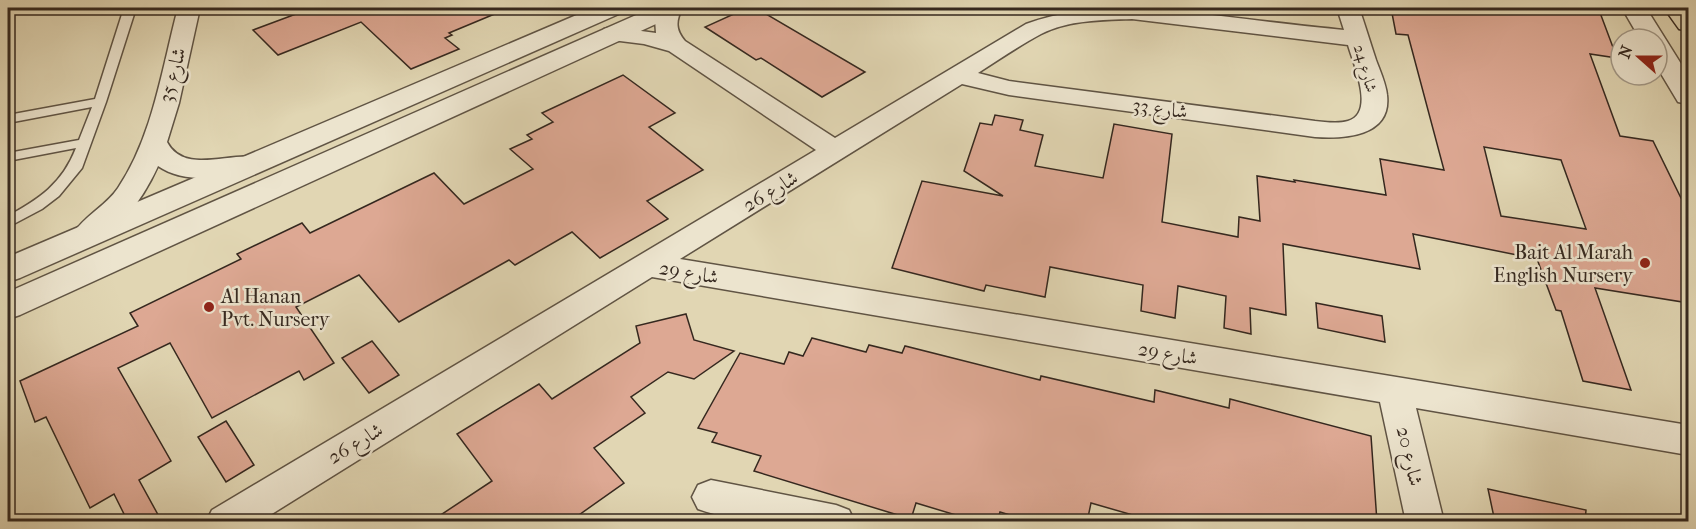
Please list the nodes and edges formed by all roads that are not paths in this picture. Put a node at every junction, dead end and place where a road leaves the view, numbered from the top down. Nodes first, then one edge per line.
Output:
1 (130, 8) edge
2 (671, 8) edge
3 (1348, 8) edge
4 (1634, 8) edge
5 (1676, 8) edge
6 (193, 9) edge
7 (612, 21) edge
8 (1689, 24) edge
9 (1646, 27) edge
10 (1358, 39) junction
11 (677, 46) junction
12 (1669, 64) edge
13 (959, 76) junction
14 (1689, 96) edge
15 (100, 102) junction
16 (8, 119) edge
17 (1362, 125) joint
18 (333, 128) junction
19 (154, 142) junction
20 (84, 143) junction
21 (836, 152) junction
22 (8, 157) edge
23 (251, 164) junction
24 (8, 222) edge
25 (88, 234) junction
26 (648, 265) junction
27 (8, 270) edge
28 (8, 305) edge
29 (1395, 391) junction
30 (1689, 440) edge
31 (711, 497) dead end
32 (225, 522) edge
33 (836, 522) edge
34 (1425, 522) edge

1 - 15 lane
2 - 7 street
2 - 11 street
3 - 10 street, شارع 24
4 - 9 street
5 - 8 highway
6 - 19 street, شارع 35
7 - 11 street
7 - 18 street
7 - 28 street
10 - 13 street, شارع 26
10 - 17 street, شارع 24
11 - 21 street
12 - 14 street
13 - 17 street, شارع 33
13 - 21 street, شارع 26
15 - 16 lane
15 - 20 lane
18 - 23 street
18 - 28 street
19 - 23 street
19 - 25 street, شارع 35
20 - 22 lane
20 - 24 lane
21 - 26 street, شارع 26
23 - 25 street
25 - 27 street
26 - 29 street, شارع 29
26 - 32 street, شارع 26
29 - 30 street, شارع 29
29 - 34 street, شارع 20
31 - 33 street

